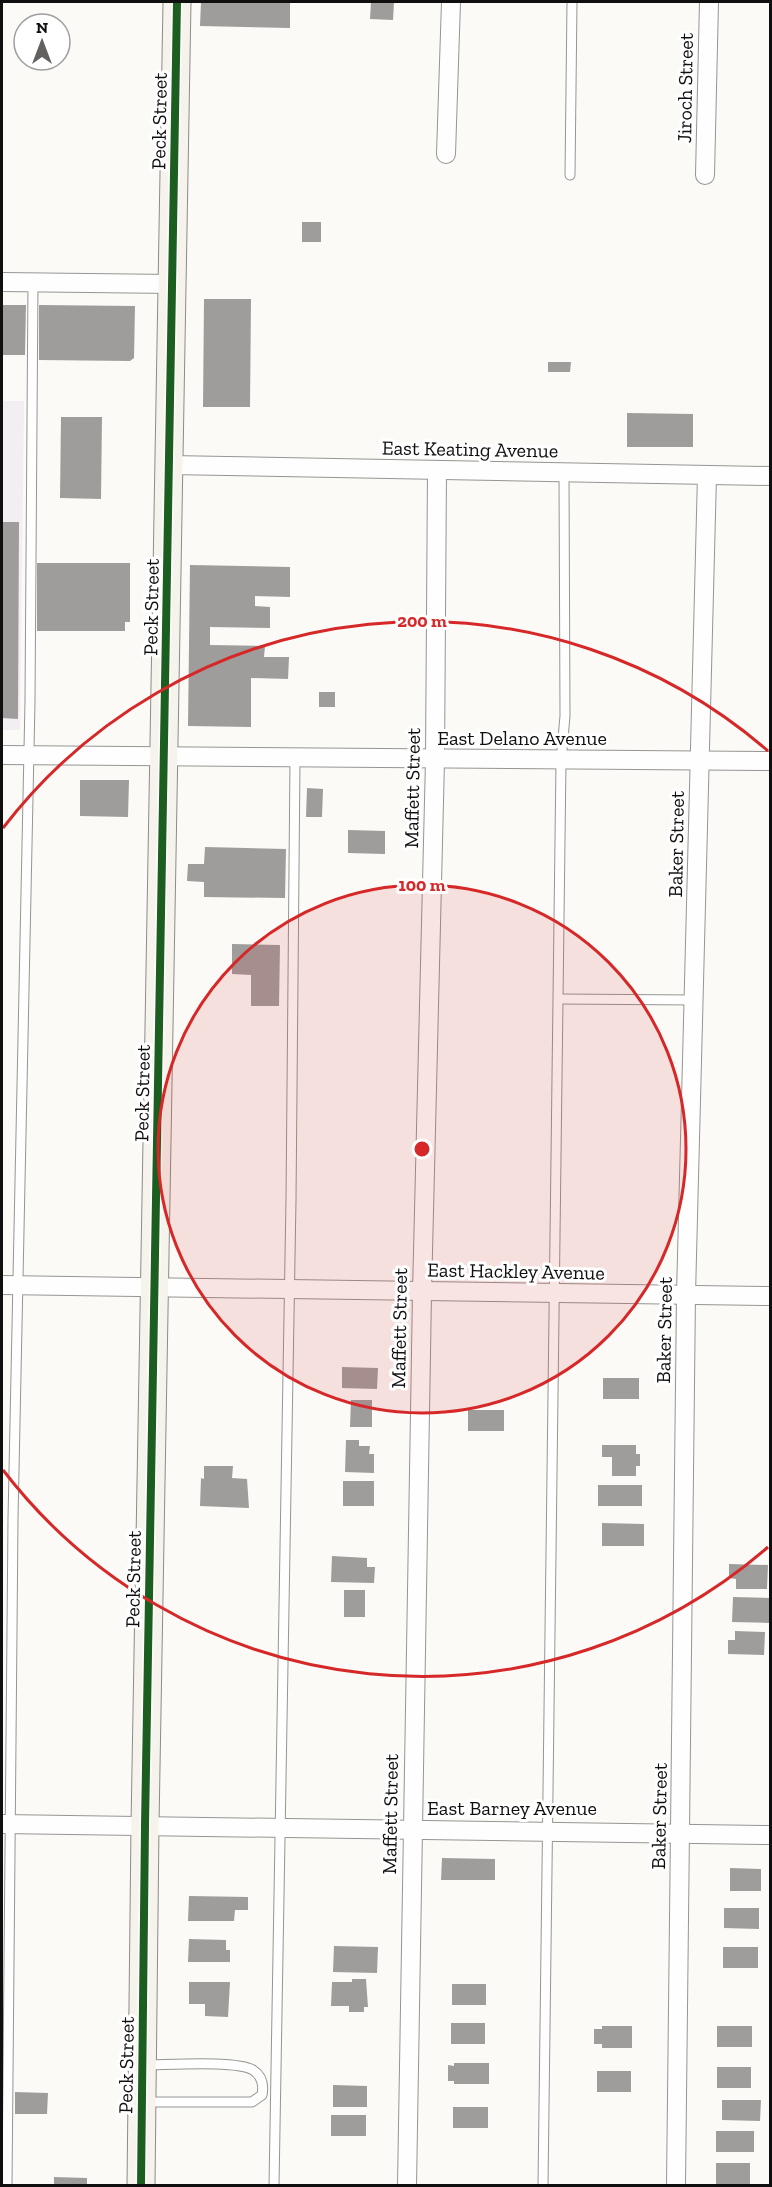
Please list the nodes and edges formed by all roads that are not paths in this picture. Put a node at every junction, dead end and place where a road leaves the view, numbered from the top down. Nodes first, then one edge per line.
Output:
1 (177, 2) edge
2 (450, 2) edge
3 (572, 2) edge
4 (709, 2) edge
5 (446, 154) dead end
6 (705, 175) dead end
7 (570, 176) dead end
8 (2, 282) edge
9 (33, 282) junction
10 (173, 284) junction
11 (169, 465) junction
12 (436, 471) junction
13 (564, 473) junction
14 (707, 475) junction
15 (771, 476) edge
16 (2, 755) edge
17 (27, 756) junction
18 (165, 757) junction
19 (295, 759) junction
20 (435, 760) junction
21 (561, 761) junction
22 (701, 761) junction
23 (771, 761) edge
24 (559, 999) junction
25 (695, 1000) junction
26 (11, 1285) edge
27 (154, 1288) junction
28 (289, 1290) junction
29 (422, 1293) junction
30 (555, 1294) junction
31 (686, 1295) junction
32 (771, 1296) edge
33 (6, 1824) edge
34 (145, 1826) junction
35 (279, 1828) junction
36 (412, 1830) junction
37 (545, 1831) junction
38 (682, 1832) junction
39 (771, 1834) edge
40 (142, 2066) junction
41 (142, 2102) junction
42 (7, 2186) edge
43 (141, 2186) edge
44 (274, 2186) edge
45 (407, 2186) edge
46 (543, 2186) edge
47 (676, 2186) edge

1 - 10 street, Peck Street
2 - 5 street
3 - 7 lane
4 - 6 street, Jiroch Street
8 - 9 street
9 - 10 street
9 - 17 lane
10 - 11 street, Peck Street
11 - 12 street, East Keating Avenue
11 - 18 street, Peck Street
12 - 13 street, East Keating Avenue
12 - 20 street, Maffett Street
13 - 14 street, East Keating Avenue
13 - 21 lane
14 - 15 street, East Keating Avenue
14 - 22 street, Baker Street
16 - 17 street, East Delano Avenue
17 - 18 street, East Delano Avenue
17 - 26 lane
18 - 19 street, East Delano Avenue
18 - 27 street, Peck Street
19 - 20 street, East Delano Avenue
19 - 28 lane
20 - 21 street, East Delano Avenue
20 - 29 street, Maffett Street
21 - 22 street, East Delano Avenue
21 - 24 lane
22 - 23 street, East Delano Avenue
22 - 25 street, Baker Street
24 - 25 lane
24 - 30 lane
25 - 31 street, Baker Street
26 - 27 street, East Hackley Avenue
26 - 33 lane
27 - 28 street, East Hackley Avenue
27 - 34 street, Peck Street
28 - 29 street, East Hackley Avenue
28 - 35 lane
29 - 30 street, East Hackley Avenue
29 - 36 street, Maffett Street
30 - 31 street, East Hackley Avenue
30 - 37 lane
31 - 32 street, East Hackley Avenue
31 - 38 street, Baker Street
33 - 34 street, East Barney Avenue
33 - 42 lane
34 - 35 street, East Barney Avenue
34 - 40 street, Peck Street
35 - 36 street, East Barney Avenue
35 - 44 lane
36 - 37 street, East Barney Avenue
36 - 45 street, Maffett Street
37 - 38 street, East Barney Avenue
37 - 46 lane
38 - 39 street, East Barney Avenue
38 - 47 street, Baker Street
40 - 41 street, Peck Street
40 - 41 lane
41 - 43 street, Peck Street

